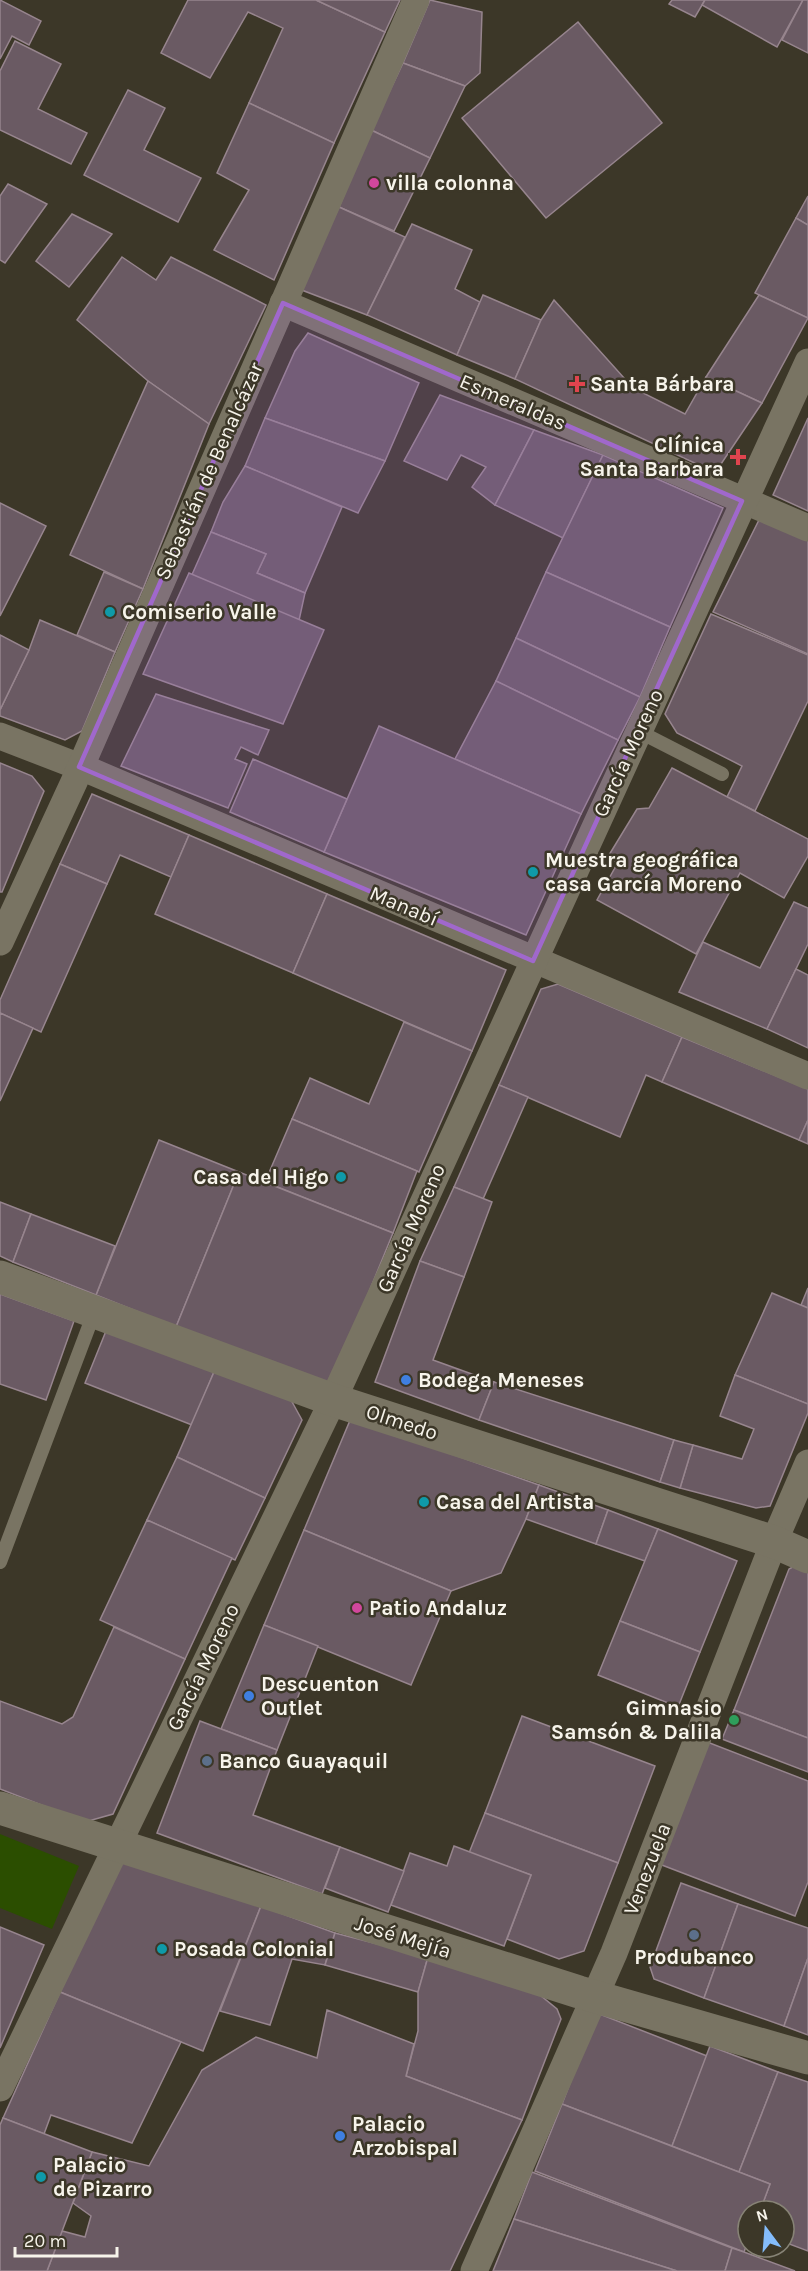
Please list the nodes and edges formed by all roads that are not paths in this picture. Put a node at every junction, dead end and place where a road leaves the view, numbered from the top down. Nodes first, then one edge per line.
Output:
1 (416, 0) edge
2 (284, 303) junction
3 (808, 362) edge
4 (742, 501) junction
5 (808, 528) edge
6 (638, 731) junction
7 (0, 736) edge
8 (79, 767) junction
9 (722, 774) dead end
10 (0, 942) edge
11 (533, 961) junction
12 (808, 1076) edge
13 (0, 1277) edge
14 (94, 1313) junction
15 (333, 1400) junction
16 (808, 1463) edge
17 (774, 1542) junction
18 (808, 1557) edge
19 (0, 1562) edge
20 (0, 1808) edge
21 (115, 1846) junction
22 (594, 1997) junction
23 (808, 2058) edge
24 (0, 2088) edge
25 (474, 2271) edge

1 - 2 street, Sebastián de Benalcázar
2 - 4 street, Esmeraldas
2 - 8 street, Sebastián de Benalcázar
3 - 4 street, García Moreno
4 - 5 street, Esmeraldas
4 - 6 street, García Moreno
6 - 9 lane
6 - 11 street, García Moreno
7 - 8 street, Manabí
8 - 10 street, Sebastián de Benalcázar
8 - 11 street, Manabí
11 - 12 street, Manabí
11 - 15 street, García Moreno
13 - 14 street, Olmedo
14 - 15 street, Olmedo
14 - 19 lane
15 - 17 street, Olmedo
15 - 21 street, García Moreno
16 - 17 street, Venezuela
17 - 18 street, Olmedo
17 - 22 street, Venezuela
20 - 21 street, José Mejía
21 - 22 street, José Mejía
21 - 24 street, García Moreno
22 - 23 street, José Mejía
22 - 25 street, Venezuela

